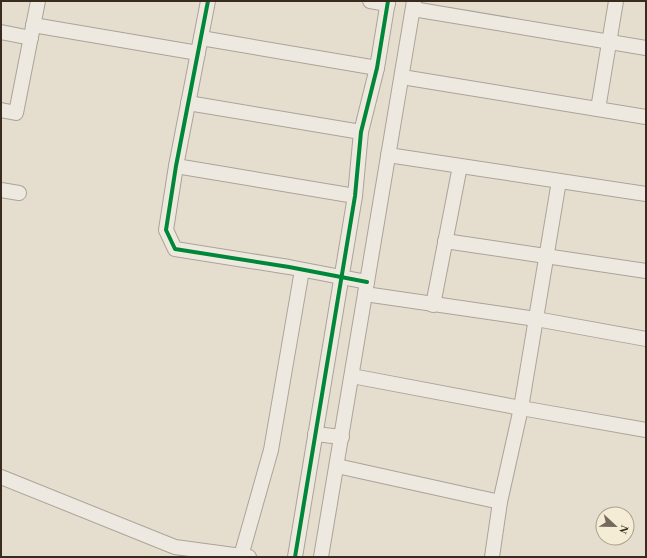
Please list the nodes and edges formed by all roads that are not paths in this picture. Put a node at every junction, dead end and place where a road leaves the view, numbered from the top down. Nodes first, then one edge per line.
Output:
1 (38, 1) edge
2 (208, 1) edge
3 (370, 1) edge
4 (616, 1) edge
5 (388, 3) edge
6 (414, 5) edge
7 (32, 31) junction
8 (1, 32) edge
9 (201, 38) junction
10 (608, 43) junction
11 (646, 48) edge
12 (198, 53) junction
13 (377, 68) junction
14 (402, 77) junction
15 (188, 103) junction
16 (598, 109) junction
17 (1, 110) edge
18 (646, 117) edge
19 (361, 132) junction
20 (388, 155) junction
21 (176, 166) junction
22 (460, 166) junction
23 (559, 181) junction
24 (1, 190) edge
25 (19, 194) dead end
26 (646, 194) edge
27 (355, 196) junction
28 (445, 241) junction
29 (547, 257) junction
30 (302, 270) junction
31 (646, 272) edge
32 (341, 278) junction
33 (366, 288) junction
34 (433, 305) junction
35 (536, 320) junction
36 (646, 339) edge
37 (352, 376) junction
38 (522, 408) junction
39 (646, 430) edge
40 (315, 434) junction
41 (342, 437) junction
42 (337, 466) junction
43 (1, 477) edge
44 (500, 502) junction
45 (245, 556) edge
46 (294, 557) edge
47 (322, 557) edge
48 (492, 557) edge

1 - 7 street
2 - 9 street
3 - 5 street
4 - 10 street
5 - 13 street
6 - 10 street
6 - 14 street
7 - 8 street
7 - 12 street
7 - 17 street
9 - 12 street
9 - 13 street
10 - 11 street
10 - 16 street
12 - 15 street
13 - 19 street
14 - 16 street
14 - 20 street
15 - 19 street
15 - 21 street
16 - 18 street
19 - 27 street
20 - 22 street
20 - 33 street
21 - 27 street
21 - 30 street
22 - 23 street
22 - 28 street
23 - 26 street
23 - 29 street
24 - 25 street
27 - 32 street
28 - 29 street
28 - 34 street
29 - 31 street
29 - 35 street
30 - 32 street
30 - 45 street
32 - 33 street
32 - 40 street
33 - 34 street
33 - 37 street
34 - 35 street
35 - 36 street
35 - 38 street
37 - 38 street
37 - 41 street
38 - 39 street
38 - 44 street
40 - 41 street
40 - 46 street
41 - 42 street
42 - 44 street
42 - 47 street
43 - 45 street
44 - 48 street

